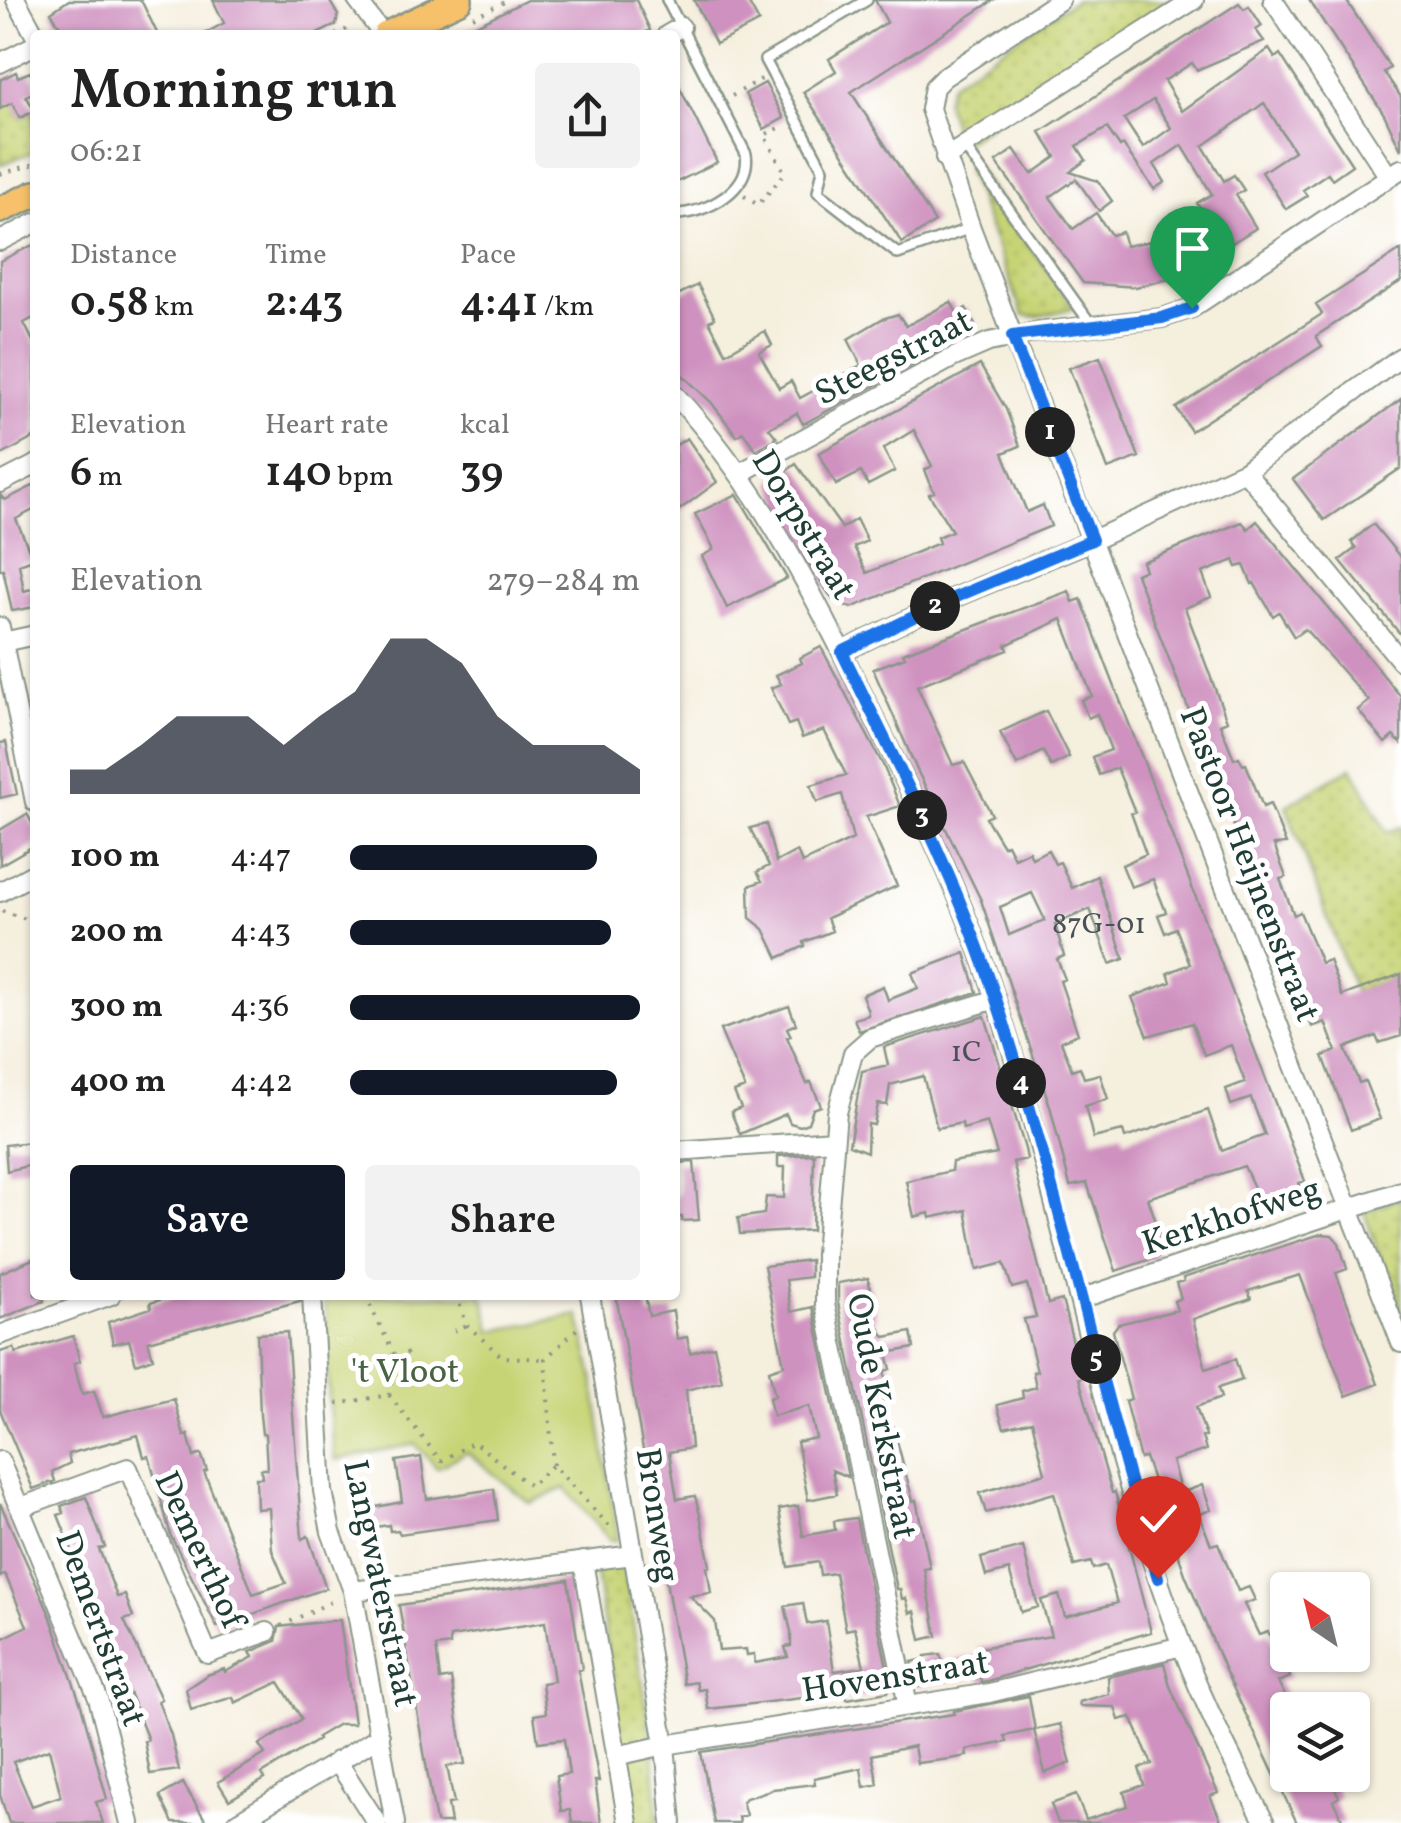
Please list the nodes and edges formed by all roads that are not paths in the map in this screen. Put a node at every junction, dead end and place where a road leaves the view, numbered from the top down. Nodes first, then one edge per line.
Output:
1 (357, 0) edge
2 (458, 0) edge
3 (667, 0) edge
4 (867, 0) edge
5 (1060, 0) edge
6 (1194, 0) edge
7 (1274, 0) edge
8 (20, 1) edge
9 (426, 7) edge
10 (33, 30) edge
11 (380, 30) edge
12 (392, 30) edge
13 (674, 30) edge
14 (680, 41) edge
15 (30, 48) edge
16 (0, 63) edge
17 (964, 146) junction
18 (945, 158) junction
19 (1395, 173) edge
20 (30, 196) edge
21 (0, 210) edge
22 (680, 213) edge
23 (30, 225) edge
24 (971, 228) junction
25 (0, 240) edge
26 (1092, 326) junction
27 (1012, 336) junction
28 (1401, 357) edge
29 (680, 401) edge
30 (30, 468) edge
31 (1245, 471) junction
32 (740, 473) junction
33 (0, 483) edge
34 (1092, 540) junction
35 (2, 634) edge
36 (30, 635) edge
37 (842, 652) junction
38 (1401, 661) edge
39 (30, 777) edge
40 (30, 876) edge
41 (0, 892) edge
42 (996, 999) junction
43 (834, 1140) junction
44 (680, 1151) edge
45 (1401, 1191) edge
46 (1350, 1211) junction
47 (1080, 1299) junction
48 (97, 1300) edge
49 (312, 1300) edge
50 (591, 1300) edge
51 (0, 1335) edge
52 (1401, 1343) edge
53 (0, 1461) edge
54 (22, 1507) junction
55 (632, 1555) junction
56 (583, 1561) junction
57 (353, 1590) junction
58 (267, 1632) road end
59 (1182, 1646) junction
60 (908, 1706) junction
61 (380, 1736) junction
62 (665, 1745) junction
63 (616, 1756) junction
64 (337, 1761) junction
65 (676, 1820) edge
66 (130, 1823) edge
67 (236, 1823) edge
68 (377, 1823) edge
69 (396, 1823) edge
70 (628, 1823) edge
71 (1265, 1823) edge

1 - 11 street
2 - 9 main road
3 - 13 lane
4 - 24 lane
5 - 18 street, Pastoor Heijnenstraat
6 - 17 street
7 - 19 street
8 - 10 street
9 - 12 main road
14 - 22 lane
15 - 16 street
17 - 18 street
17 - 26 lane
18 - 24 street, Pastoor Heijnenstraat
19 - 26 street, Steegstraat
20 - 21 main road
23 - 25 street
24 - 27 street, Pastoor Heijnenstraat
26 - 27 street, Steegstraat
27 - 32 street, Steegstraat
27 - 34 street, Pastoor Heijnenstraat
28 - 31 street
29 - 32 street, Dorpstraat
30 - 33 street
31 - 34 street
31 - 38 street
32 - 37 street, Dorpstraat
34 - 37 street
34 - 46 street, Pastoor Heijnenstraat
35 - 36 street
35 - 39 street
37 - 42 street, Dorpstraat
40 - 41 street
42 - 43 street, Oude Kerkstraat
42 - 47 street, Dorpstraat
43 - 44 street
43 - 60 street, Oude Kerkstraat
45 - 46 street, Kerkhofweg
46 - 47 street, Kerkhofweg
46 - 52 street, Pastoor Heijnenstraat
47 - 59 street, Dorpstraat
48 - 51 street
49 - 57 street, Langwaterstraat
50 - 55 street, Bronweg
53 - 54 street, Demertstraat
54 - 58 street, Demerthof
54 - 66 street, Demertstraat
55 - 56 street
55 - 62 street, Bronweg
56 - 57 street
56 - 63 street
57 - 61 street, Langwaterstraat
59 - 60 street, Hovenstraat
59 - 71 street, Dorpstraat
60 - 62 street, Hovenstraat
61 - 64 street
61 - 69 street, Langwaterstraat
62 - 63 street, Hovenstraat
62 - 65 street, Bronweg
63 - 70 street
64 - 67 street
64 - 68 street

